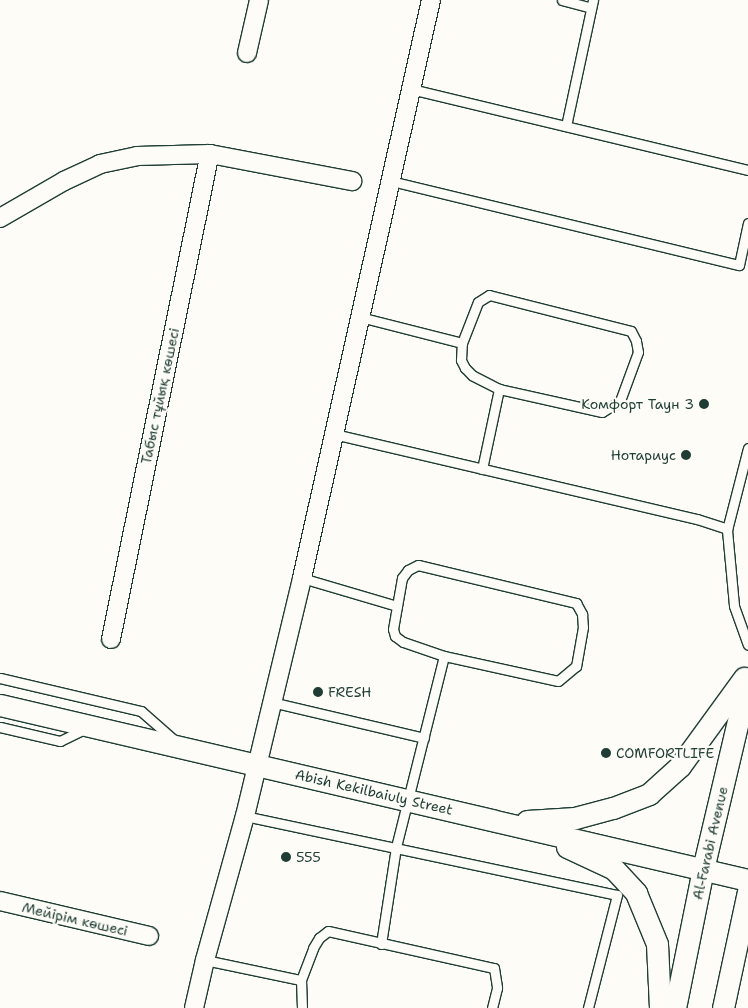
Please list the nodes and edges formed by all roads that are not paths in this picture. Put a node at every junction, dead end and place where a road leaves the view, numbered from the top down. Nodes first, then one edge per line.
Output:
1 (259, 0) edge
2 (431, 0) edge
3 (562, 0) edge
4 (592, 4) edge
5 (247, 53) dead end
6 (411, 89) junction
7 (566, 126) junction
8 (210, 154) junction
9 (748, 170) edge
10 (352, 181) dead end
11 (391, 181) junction
12 (0, 218) edge
13 (748, 223) edge
14 (743, 266) edge
15 (360, 317) junction
16 (462, 343) junction
17 (499, 389) junction
18 (334, 434) junction
19 (748, 448) edge
20 (482, 470) junction
21 (727, 529) junction
22 (302, 578) junction
23 (397, 606) junction
24 (111, 639) dead end
25 (748, 645) edge
26 (444, 656) junction
27 (748, 673) edge
28 (0, 678) edge
29 (748, 678) edge
30 (271, 702) junction
31 (0, 706) edge
32 (89, 726) junction
33 (0, 727) edge
34 (424, 738) junction
35 (183, 748) junction
36 (257, 765) junction
37 (407, 800) junction
38 (245, 816) junction
39 (502, 822) junction
40 (396, 846) junction
41 (703, 869) junction
42 (748, 880) edge
43 (748, 891) edge
44 (0, 901) edge
45 (149, 936) dead end
46 (381, 944) junction
47 (205, 960) junction
48 (301, 980) junction
49 (661, 1005) edge
50 (194, 1008) edge
51 (302, 1008) edge
52 (492, 1008) edge
53 (588, 1008) edge
54 (723, 1008) edge

1 - 5 street
2 - 6 street
3 - 4 lane
4 - 7 lane
6 - 7 lane
6 - 11 street
7 - 9 lane
8 - 10 street
8 - 12 street
8 - 24 street, Табыс тұйық көшесі
11 - 14 lane
11 - 15 street
13 - 14 lane
15 - 16 lane
15 - 18 street
16 - 17 lane
16 - 17 lane
17 - 20 lane
18 - 20 lane
18 - 22 street
19 - 21 lane
20 - 21 lane
21 - 25 lane
22 - 23 lane
22 - 30 street
23 - 26 lane
23 - 26 lane
26 - 34 lane
27 - 39 street
28 - 35 lane
29 - 41 street, Al-Farabi Avenue
30 - 34 lane
30 - 36 street
31 - 32 street, Abish Kekilbaiuly Street
32 - 33 lane
32 - 35 street, Abish Kekilbaiuly Street
34 - 37 lane
35 - 36 street, Abish Kekilbaiuly Street
36 - 37 street, Abish Kekilbaiuly Street
36 - 38 street
37 - 39 street, Abish Kekilbaiuly Street
37 - 40 lane
38 - 40 lane
38 - 47 street
39 - 41 street, Abish Kekilbaiuly Street
39 - 49 street
40 - 46 lane
40 - 53 lane
41 - 42 street, Abish Kekilbaiuly Street
41 - 49 street, Al-Farabi Avenue
43 - 54 street
44 - 45 street, Мейірім көшесі
46 - 48 lane
46 - 52 lane
47 - 48 lane
47 - 50 street
48 - 51 lane

